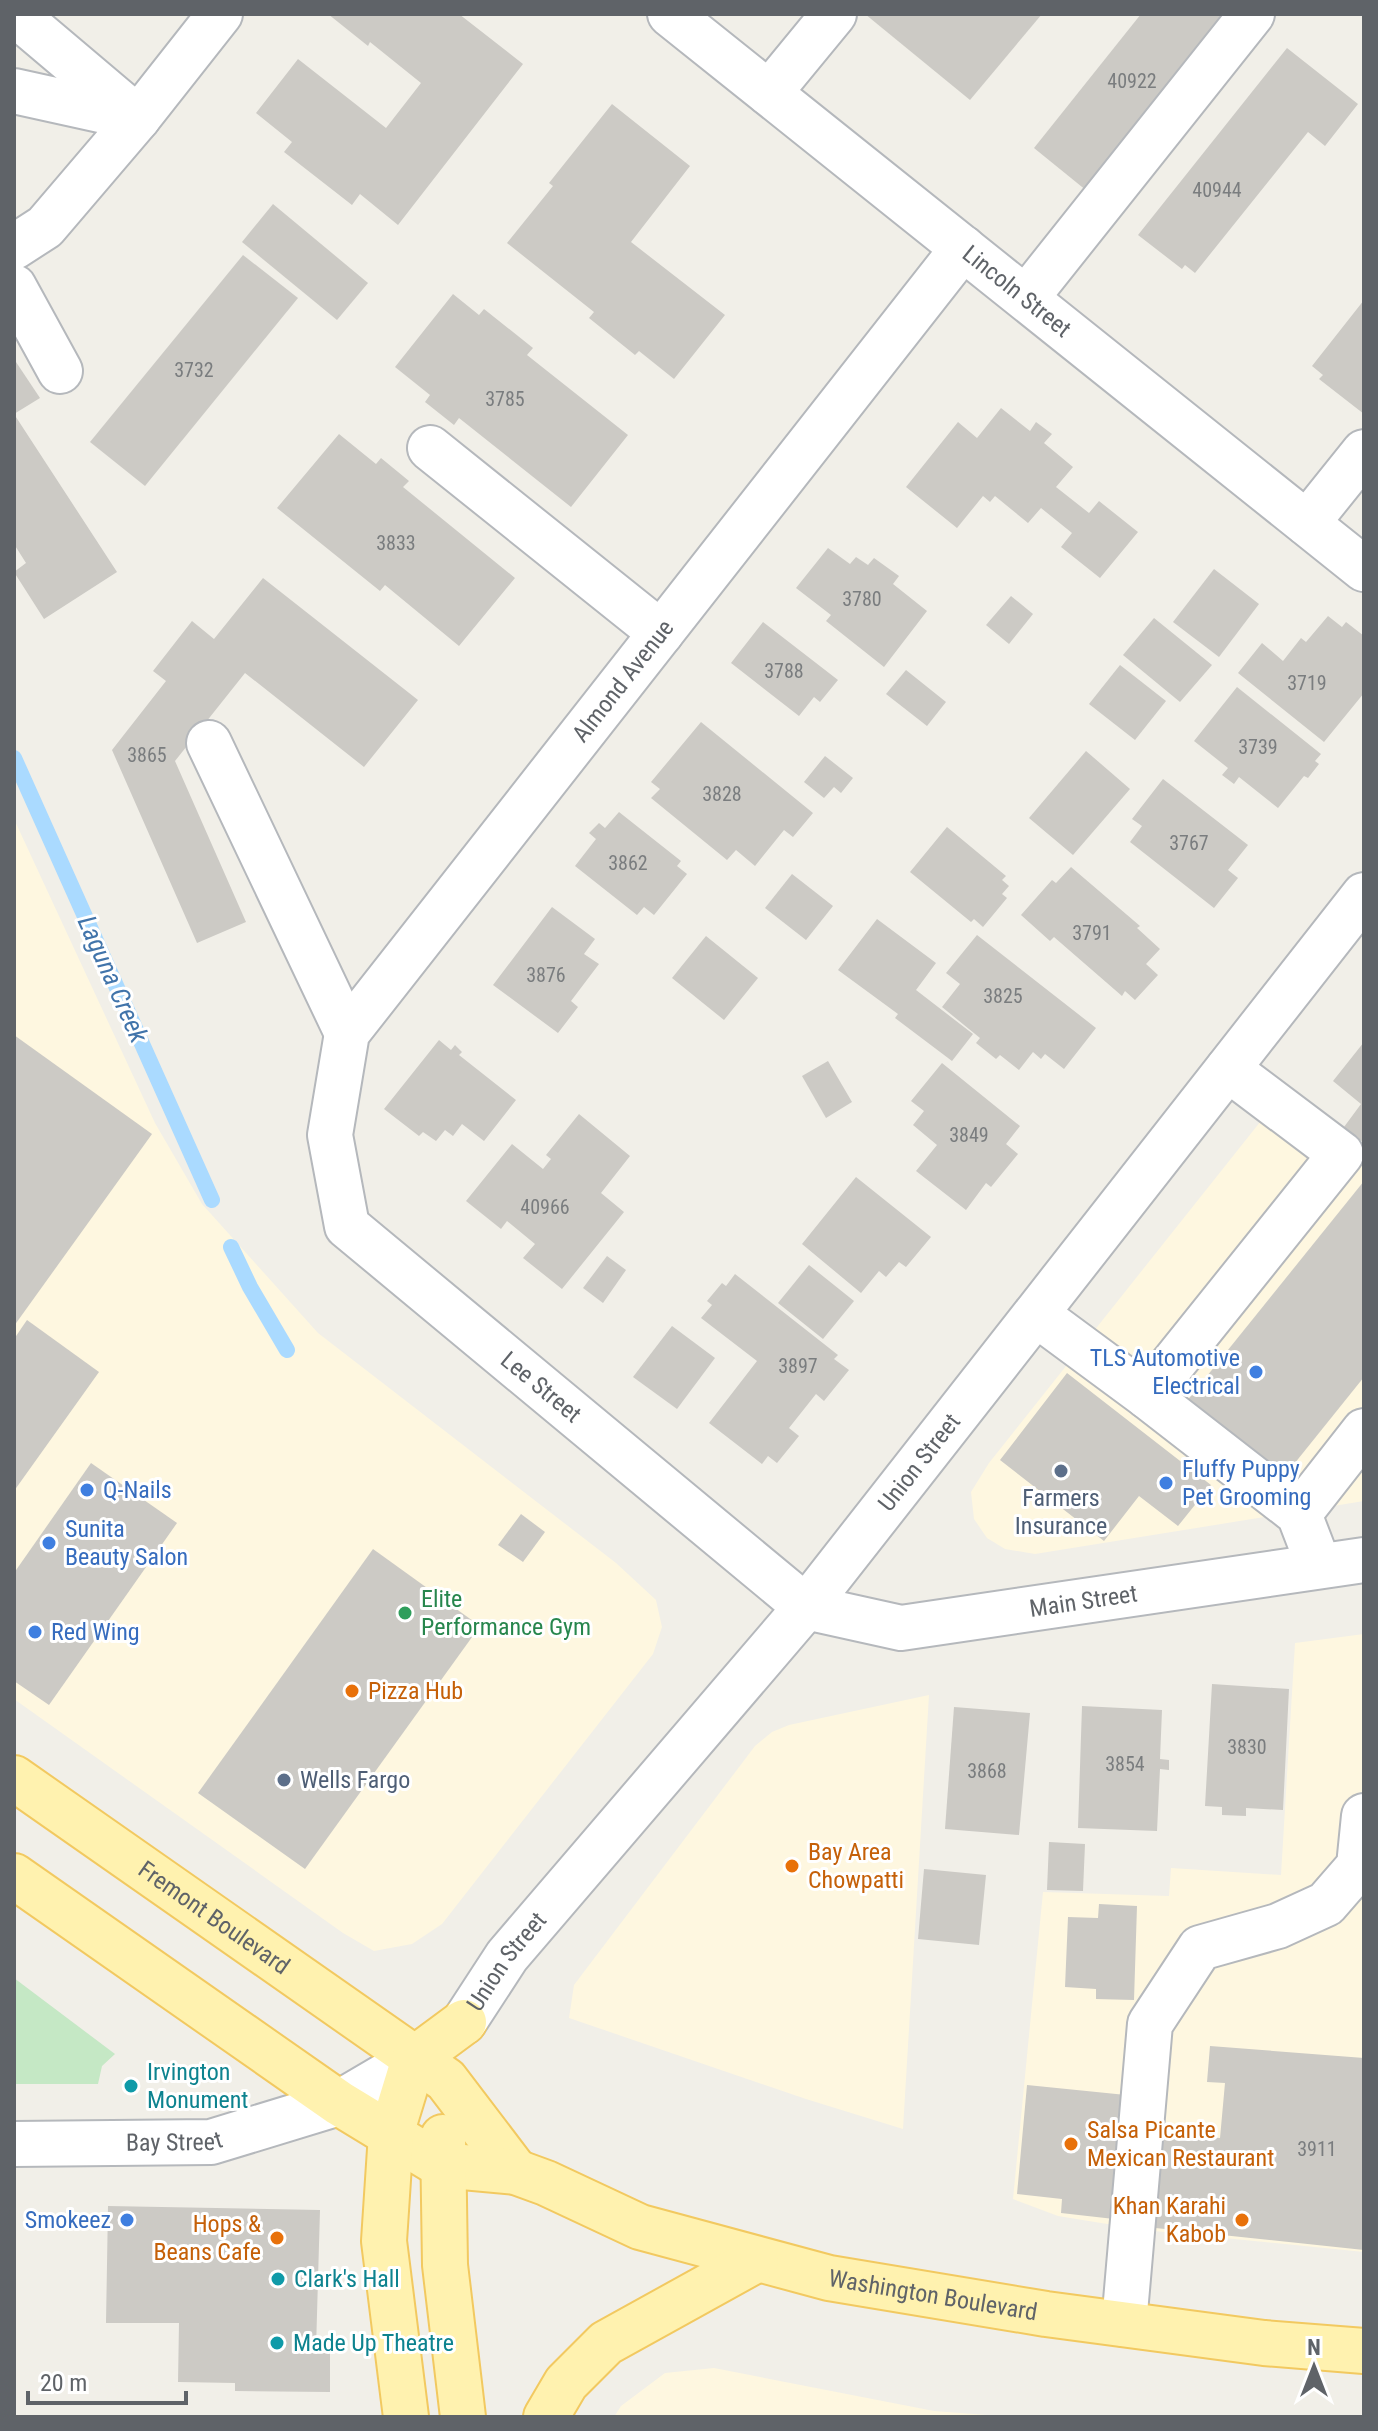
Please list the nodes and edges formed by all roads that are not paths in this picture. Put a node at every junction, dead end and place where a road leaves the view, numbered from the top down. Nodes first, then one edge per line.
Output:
1 (220, 14) edge
2 (670, 14) edge
3 (834, 14) edge
4 (1252, 14) edge
5 (18, 15) edge
6 (14, 91) edge
7 (769, 93) junction
8 (138, 118) junction
9 (14, 247) edge
10 (963, 248) junction
11 (14, 287) edge
12 (1026, 298) junction
13 (60, 371) dead end
14 (430, 448) dead end
15 (1364, 452) edge
16 (1307, 523) junction
17 (1364, 569) edge
18 (661, 633) junction
19 (209, 743) dead end
20 (1364, 895) edge
21 (347, 1033) junction
22 (1228, 1069) junction
23 (330, 1135) joint
24 (1036, 1314) junction
25 (1147, 1396) junction
26 (1364, 1431) edge
27 (1299, 1514) junction
28 (1364, 1560) edge
29 (1319, 1566) junction
30 (806, 1607) junction
31 (14, 1778) edge
32 (1364, 1816) edge
33 (14, 1876) edge
34 (464, 2022) joint
35 (430, 2069) junction
36 (339, 2103) junction
37 (391, 2134) junction
38 (14, 2144) edge
39 (441, 2165) junction
40 (516, 2172) junction
41 (756, 2260) junction
42 (1124, 2324) junction
43 (1364, 2351) edge
44 (406, 2417) edge
45 (463, 2417) edge
46 (546, 2417) edge

1 - 8 street
2 - 7 street, Lincoln Street
3 - 7 street
4 - 12 street
5 - 8 street
6 - 8 street
7 - 10 street, Lincoln Street
8 - 9 street
10 - 12 street, Lincoln Street
10 - 18 street, Almond Avenue
11 - 13 street
12 - 16 street, Lincoln Street
14 - 18 street
15 - 16 street
16 - 17 street, Lincoln Street
18 - 21 street, Almond Avenue
19 - 21 street
20 - 22 street, Union Street
21 - 23 street, Almond Avenue
22 - 24 street, Union Street
22 - 25 street
23 - 30 street, Lee Street
24 - 25 street
24 - 30 street, Union Street
25 - 27 street
26 - 27 street
27 - 29 street
28 - 29 street, Main Street
29 - 30 street, Main Street
30 - 34 street, Union Street
31 - 35 main road, Fremont Boulevard
32 - 42 street
33 - 36 main road
34 - 35 main road
35 - 36 street, Bay Street
35 - 37 main road
35 - 39 main road
35 - 40 main road, Fremont Boulevard
36 - 37 main road
36 - 38 street, Bay Street
37 - 39 main road
37 - 44 main road
39 - 40 main road
39 - 45 main road
40 - 41 main road, Washington Boulevard
41 - 42 main road, Washington Boulevard
41 - 46 main road
42 - 43 main road, Washington Boulevard

